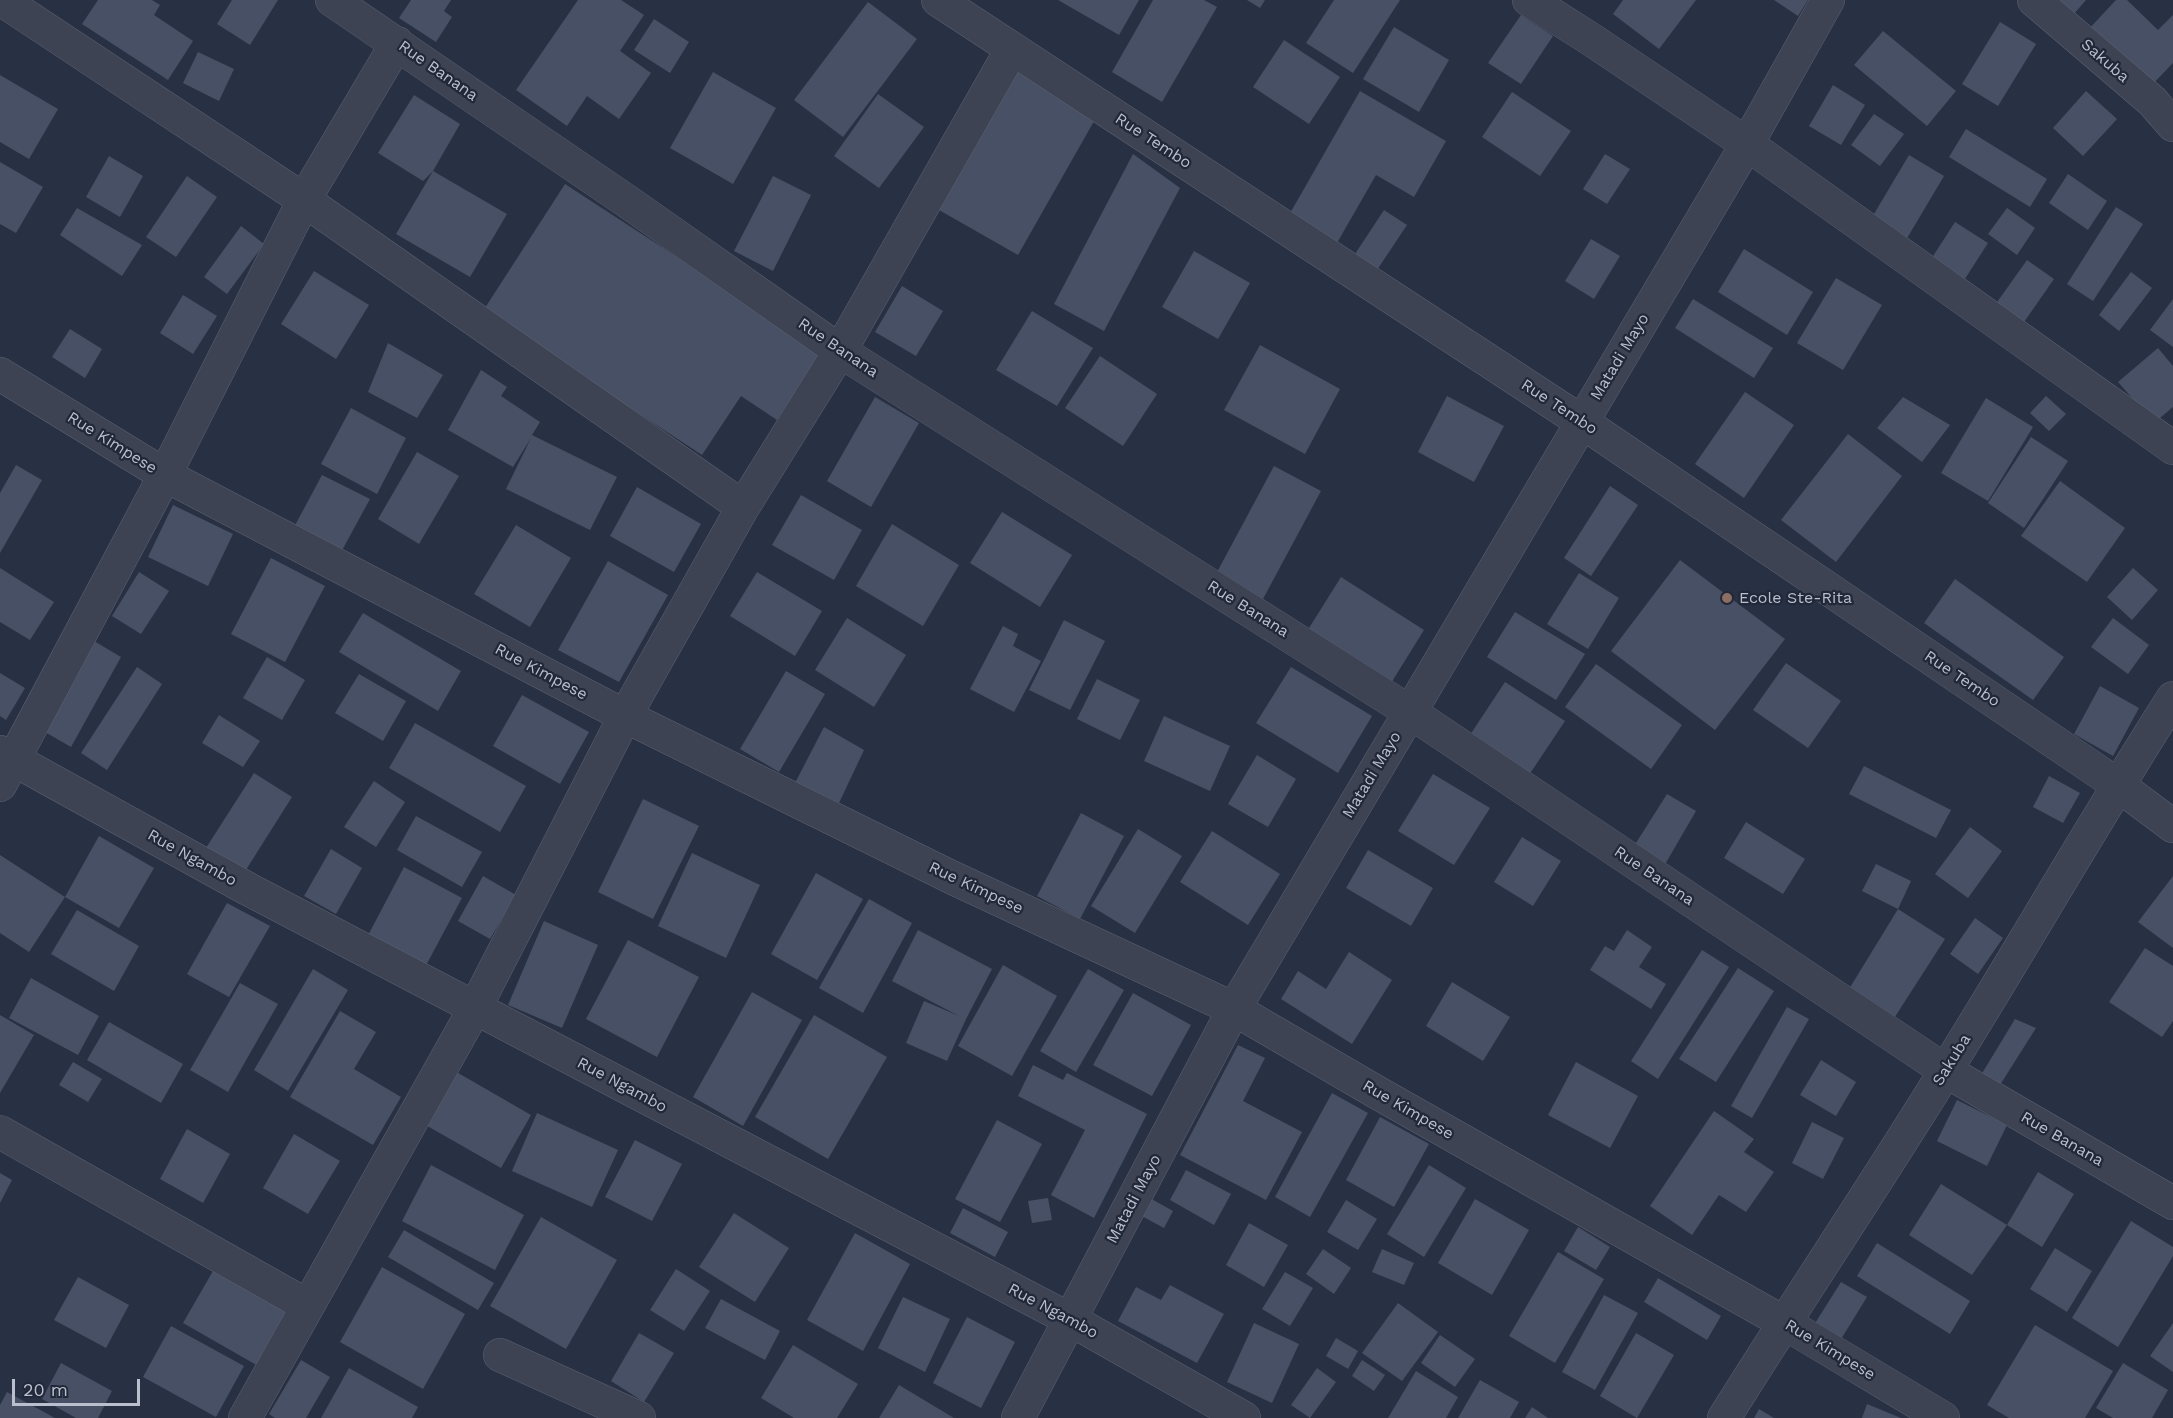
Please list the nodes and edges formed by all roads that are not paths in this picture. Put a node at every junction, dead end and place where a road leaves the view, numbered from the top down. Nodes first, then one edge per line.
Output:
1 (2, 0) edge
2 (332, 0) edge
3 (938, 0) edge
4 (1530, 0) edge
5 (1828, 0) edge
6 (2034, 0) edge
7 (397, 43) junction
8 (1012, 48) junction
9 (2173, 125) edge
10 (1747, 144) junction
11 (304, 200) junction
12 (840, 351) junction
13 (0, 374) edge
14 (1582, 422) junction
15 (2173, 448) edge
16 (165, 475) junction
17 (743, 507) junction
18 (2173, 698) edge
19 (1410, 712) junction
20 (625, 716) junction
21 (5, 766) edge
22 (2118, 785) junction
23 (2173, 826) edge
24 (475, 1008) junction
25 (1234, 1009) junction
26 (1946, 1071) junction
27 (0, 1132) edge
28 (2173, 1203) edge
29 (309, 1305) junction
30 (1071, 1320) junction
31 (1783, 1322) junction
32 (500, 1355) dead end
33 (245, 1418) edge
34 (639, 1418) edge
35 (1018, 1418) edge
36 (1244, 1418) edge
37 (1724, 1418) edge
38 (1943, 1418) edge

1 - 11 street
2 - 7 street, Rue Banana
3 - 8 street, Rue Tembo
4 - 10 street
5 - 10 street, Matadi Mayo
6 - 9 street, Sakuba
7 - 11 street
7 - 12 street, Rue Banana
8 - 12 street
8 - 14 street, Rue Tembo
10 - 14 street, Matadi Mayo
10 - 15 street
11 - 16 street
11 - 17 street
12 - 17 street
12 - 19 street, Rue Banana
13 - 16 street, Rue Kimpese
14 - 19 street, Matadi Mayo
14 - 22 street, Rue Tembo
16 - 20 street, Rue Kimpese
16 - 21 street
17 - 20 street
18 - 22 street, Sakuba
19 - 25 street, Matadi Mayo
19 - 26 street, Rue Banana
20 - 24 street
20 - 25 street, Rue Kimpese
21 - 24 street, Rue Ngambo
22 - 23 street, Rue Tembo
22 - 26 street, Sakuba
24 - 29 street
24 - 30 street, Rue Ngambo
25 - 30 street, Matadi Mayo
25 - 31 street, Rue Kimpese
26 - 28 street, Rue Banana
26 - 31 street, Sakuba
27 - 29 street
29 - 33 street
30 - 35 street, Matadi Mayo
30 - 36 street, Rue Ngambo
31 - 37 street, Sakuba
31 - 38 street, Rue Kimpese
32 - 34 street

